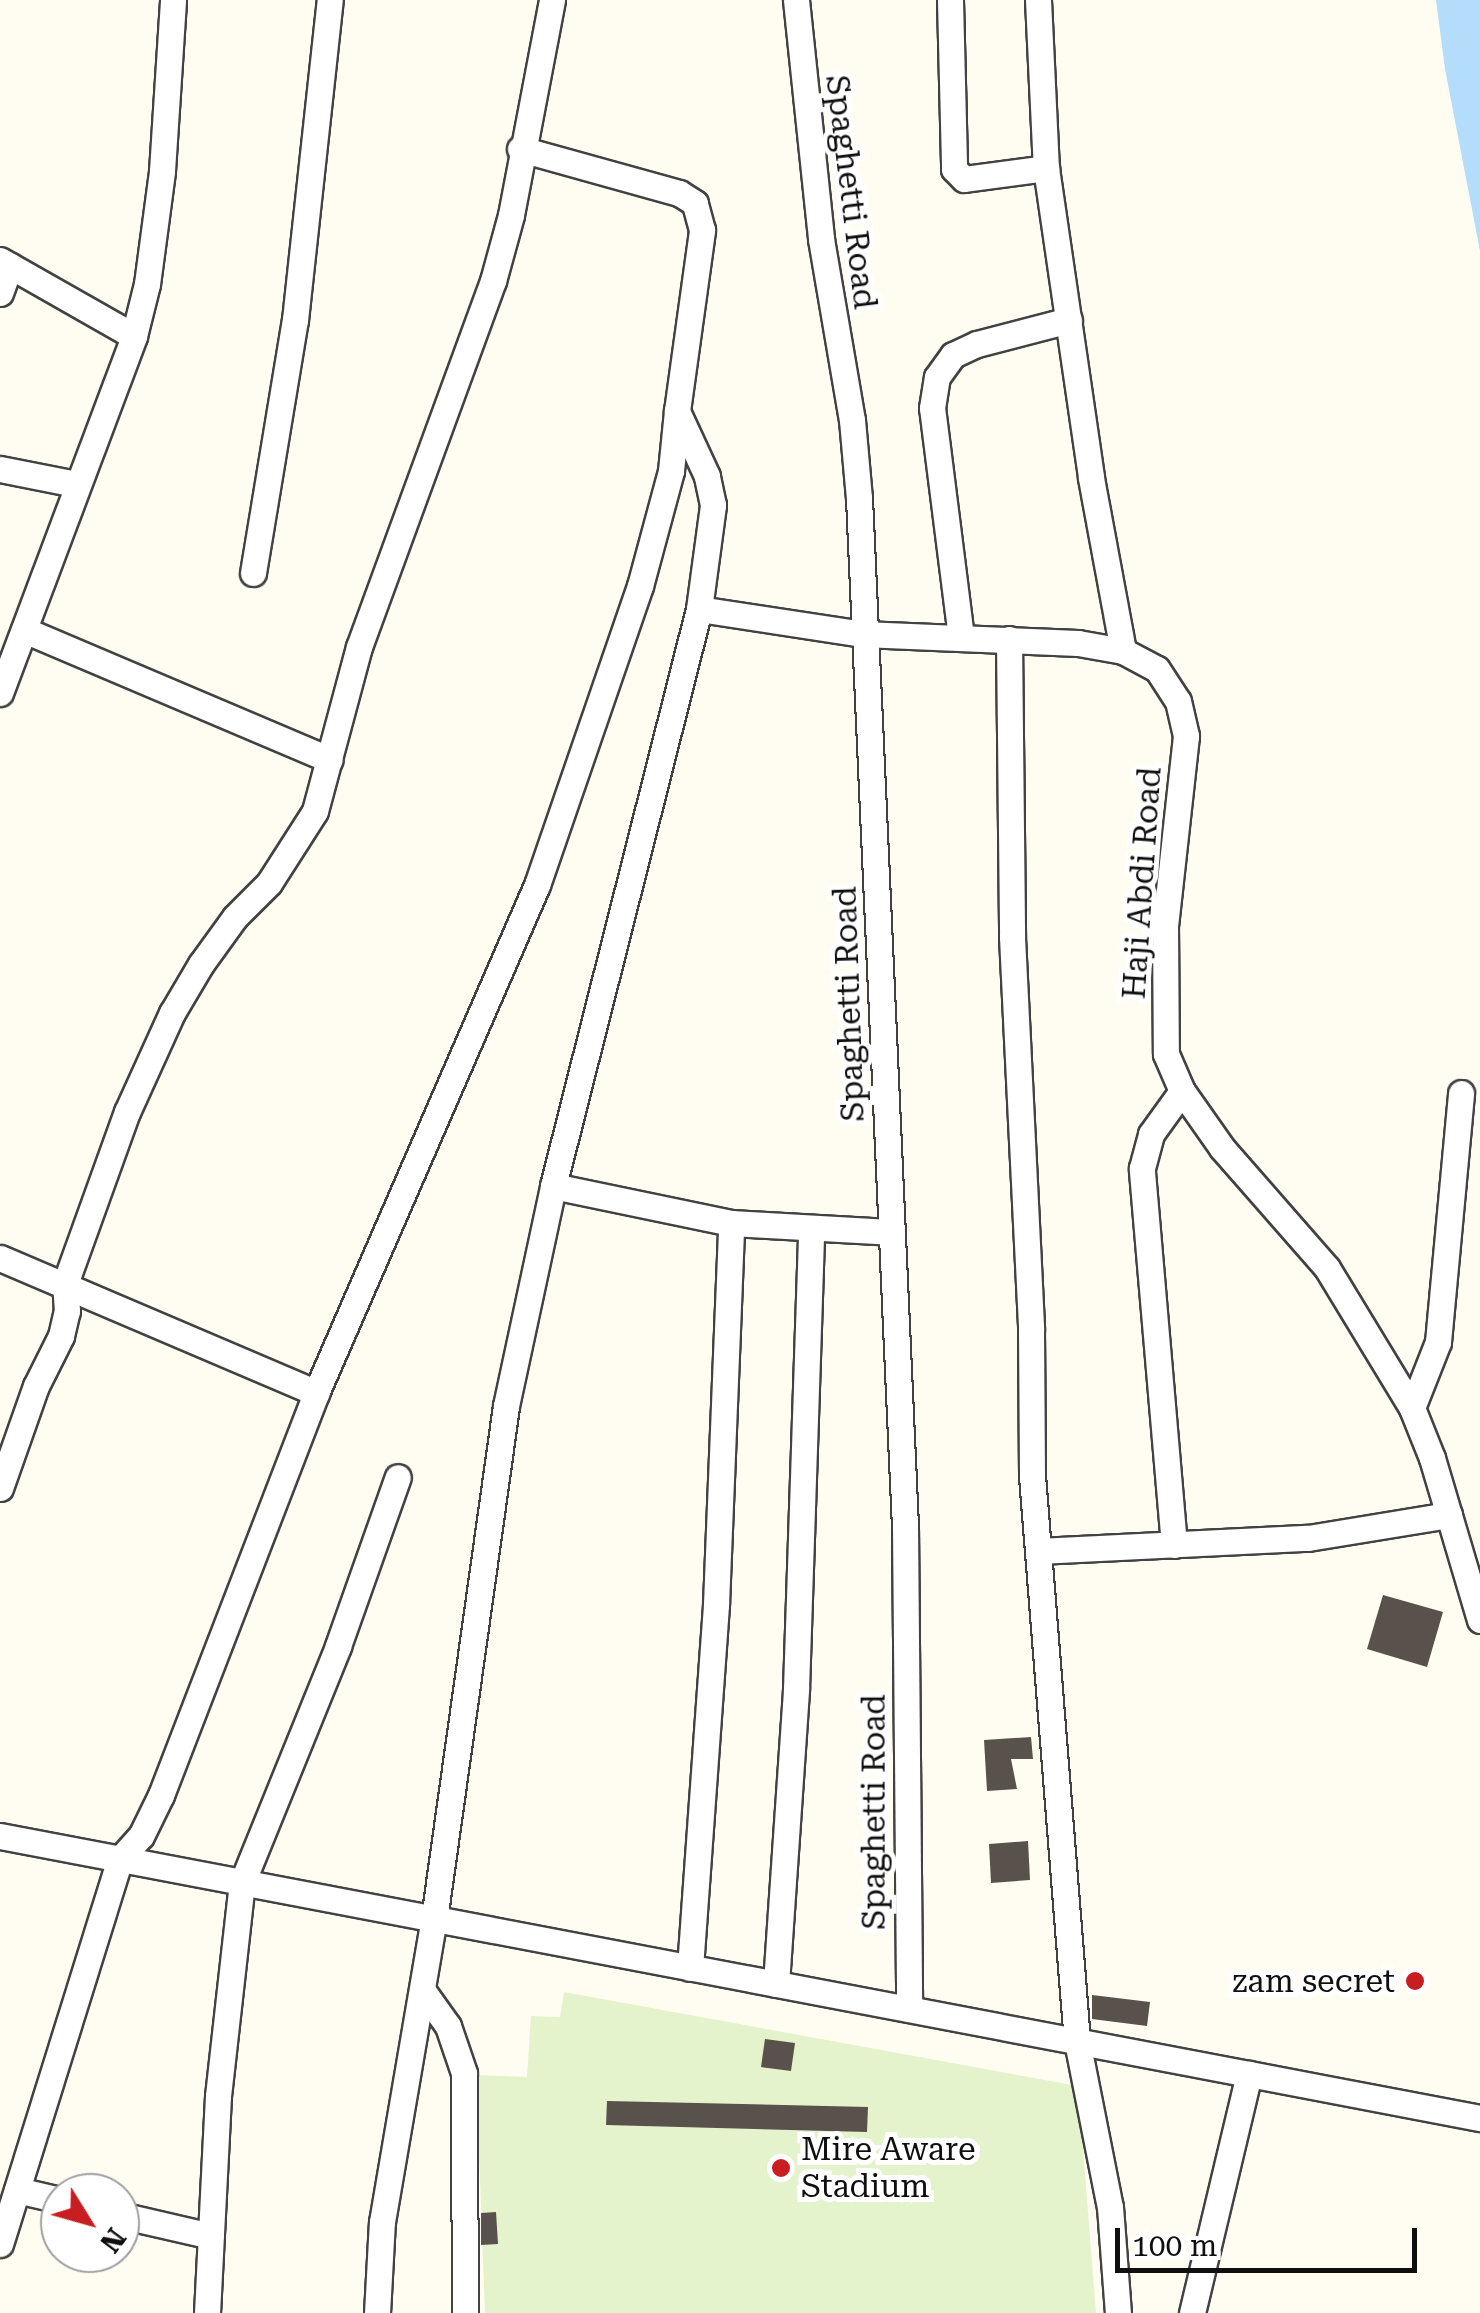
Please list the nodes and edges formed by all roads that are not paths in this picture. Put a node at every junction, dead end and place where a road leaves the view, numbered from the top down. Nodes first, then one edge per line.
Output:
1 (173, 0) edge
2 (330, 0) edge
3 (552, 0) edge
4 (796, 0) edge
5 (950, 0) edge
6 (1038, 0) edge
7 (520, 149) junction
8 (1046, 168) junction
9 (5, 263) edge
10 (0, 293) edge
11 (1070, 320) junction
12 (134, 336) junction
13 (677, 411) junction
14 (0, 469) edge
15 (76, 484) junction
16 (253, 573) dead end
17 (700, 609) junction
18 (24, 630) junction
19 (862, 634) junction
20 (961, 637) junction
21 (1009, 639) junction
22 (1123, 651) junction
23 (0, 693) edge
24 (330, 760) junction
25 (1182, 1091) junction
26 (1461, 1093) dead end
27 (553, 1186) junction
28 (731, 1224) junction
29 (811, 1228) junction
30 (890, 1232) junction
31 (0, 1258) edge
32 (65, 1284) junction
33 (316, 1393) junction
34 (1412, 1408) junction
35 (398, 1477) dead end
36 (0, 1488) edge
37 (1449, 1516) junction
38 (1174, 1545) junction
39 (1038, 1551) junction
40 (1480, 1620) edge
41 (0, 1837) edge
42 (120, 1859) junction
43 (242, 1882) junction
44 (434, 1919) junction
45 (690, 1968) junction
46 (776, 1984) junction
47 (423, 1991) junction
48 (908, 2009) junction
49 (1077, 2041) junction
50 (1250, 2074) junction
51 (1480, 2118) edge
52 (16, 2190) junction
53 (40, 2195) edge
54 (140, 2220) edge
55 (211, 2236) junction
56 (0, 2244) edge
57 (207, 2313) edge
58 (377, 2313) edge
59 (465, 2313) edge
60 (1118, 2313) edge
61 (1192, 2313) edge

1 - 12 street
2 - 16 street
3 - 7 street
4 - 19 street, Spaghetti Road
5 - 8 street
6 - 8 street
7 - 13 street
7 - 24 street
8 - 11 street
9 - 10 street
9 - 12 street
11 - 20 street
11 - 22 street
12 - 15 street
13 - 17 street
13 - 33 street
14 - 15 street
15 - 18 street
17 - 19 street, Haji Abdi Road
17 - 27 street
18 - 23 street
18 - 24 street
19 - 20 street, Haji Abdi Road
19 - 30 street, Spaghetti Road
20 - 21 street, Haji Abdi Road
21 - 22 street, Haji Abdi Road
21 - 39 street
22 - 25 street, Haji Abdi Road
24 - 32 street
25 - 34 street, Haji Abdi Road
25 - 38 street
26 - 34 street
27 - 28 street
27 - 44 street
28 - 29 street
28 - 45 street
29 - 30 street
29 - 46 street
30 - 48 street, Spaghetti Road
31 - 32 street
32 - 33 street
32 - 36 street
33 - 42 street
34 - 37 street, Haji Abdi Road
35 - 43 street
37 - 38 street
37 - 40 street, Haji Abdi Road
38 - 39 street
39 - 49 street
41 - 42 street
42 - 43 street
42 - 52 street
43 - 44 street
43 - 55 street
44 - 45 street
44 - 47 street
45 - 46 street
46 - 48 street
47 - 58 street
47 - 59 street
48 - 49 street
49 - 50 street
49 - 60 street
50 - 51 street
50 - 61 street
52 - 53 street
52 - 56 street
54 - 55 street
55 - 57 street

